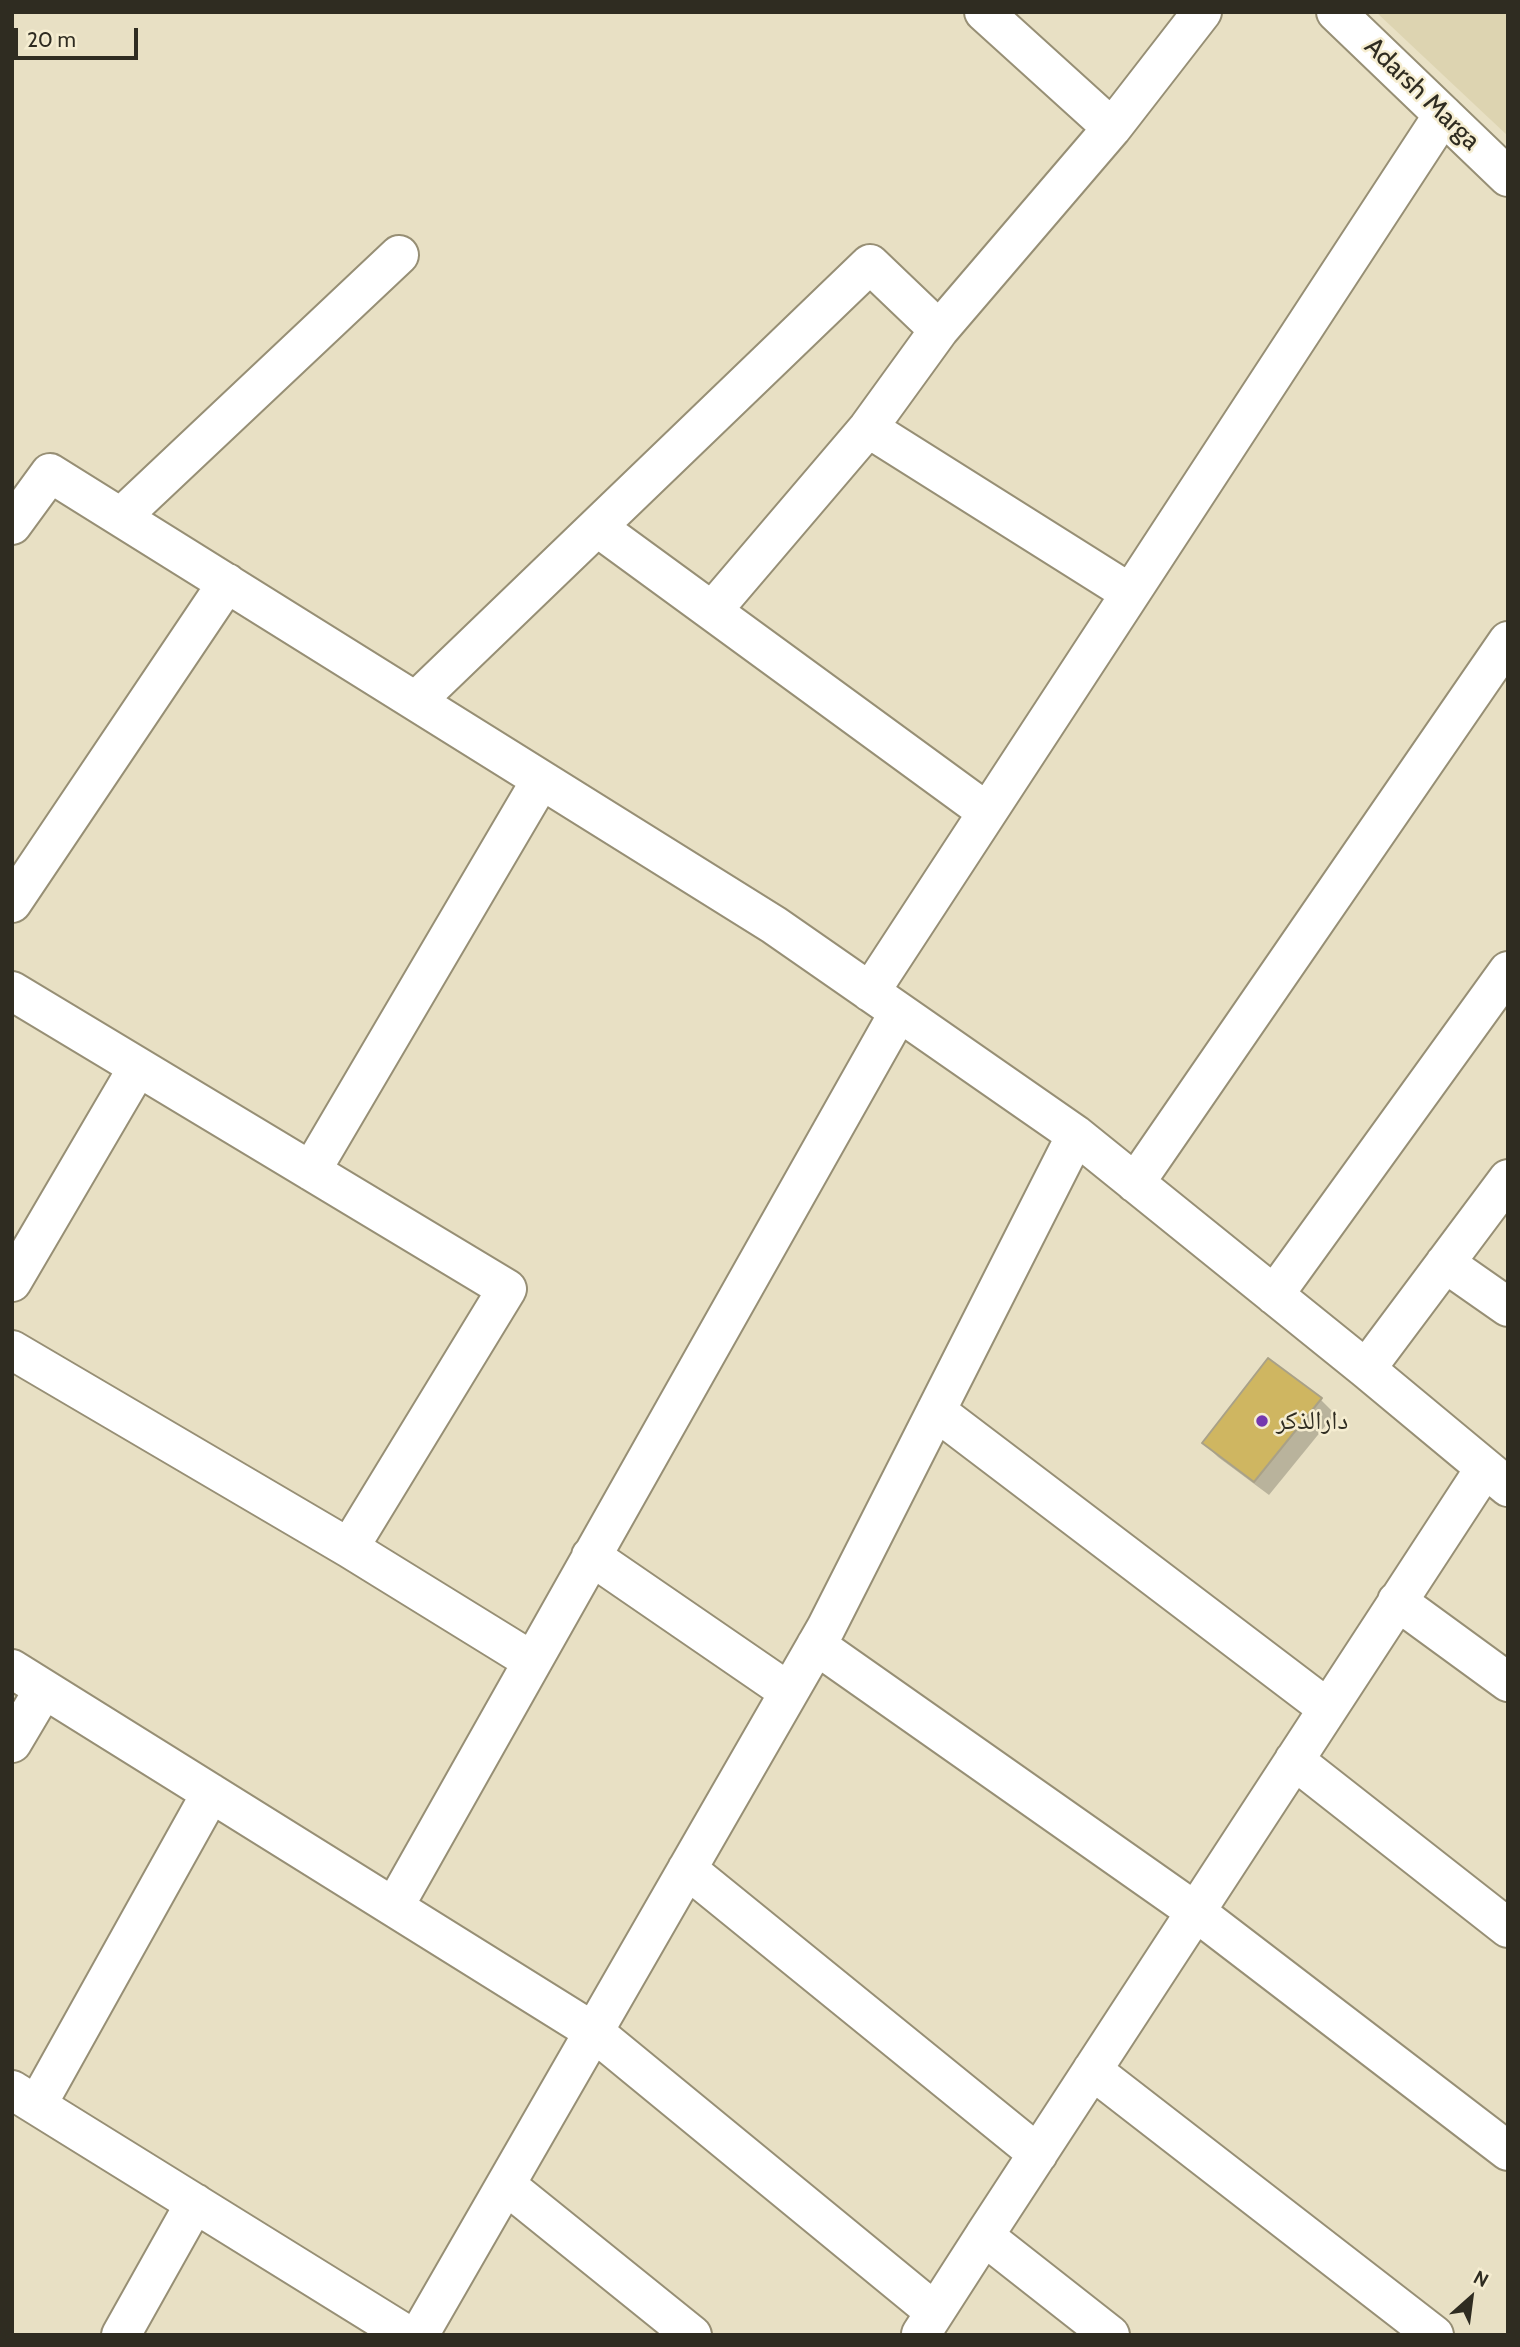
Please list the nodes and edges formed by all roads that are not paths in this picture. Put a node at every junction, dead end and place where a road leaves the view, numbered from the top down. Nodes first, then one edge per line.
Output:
1 (984, 12) edge
2 (1202, 12) edge
3 (1336, 12) edge
4 (1443, 115) junction
5 (1112, 128) junction
6 (1508, 177) edge
7 (400, 255) dead end
8 (939, 330) junction
9 (868, 428) junction
10 (121, 517) junction
11 (12, 525) edge
12 (597, 527) junction
13 (227, 583) junction
14 (1130, 593) junction
15 (712, 611) junction
16 (1508, 641) edge
17 (416, 701) junction
18 (541, 779) junction
19 (987, 812) junction
20 (12, 903) edge
21 (1508, 971) edge
22 (12, 991) edge
23 (884, 1002) junction
24 (138, 1067) junction
25 (1076, 1135) junction
26 (312, 1171) junction
27 (1508, 1179) edge
28 (1135, 1183) junction
29 (1445, 1263) junction
30 (12, 1282) edge
31 (1274, 1295) junction
32 (1508, 1307) edge
33 (12, 1350) edge
34 (1366, 1368) junction
35 (936, 1411) junction
36 (1496, 1477) edge
37 (349, 1548) junction
38 (591, 1556) junction
39 (1397, 1601) junction
40 (816, 1645) junction
41 (532, 1661) junction
42 (12, 1669) edge
43 (1508, 1682) edge
44 (44, 1689) junction
45 (789, 1692) junction
46 (1327, 1708) junction
47 (12, 1743) edge
48 (1294, 1760) junction
49 (211, 1794) junction
50 (687, 1869) junction
51 (394, 1907) junction
52 (1196, 1912) junction
53 (1508, 1928) edge
54 (594, 2032) junction
55 (1092, 2070) junction
56 (24, 2097) edge
57 (1508, 2151) edge
58 (1038, 2154) junction
59 (506, 2185) junction
60 (195, 2203) junction
61 (984, 2236) junction
62 (928, 2324) edge
63 (121, 2335) edge
64 (407, 2335) edge
65 (419, 2335) edge
66 (692, 2335) edge
67 (1110, 2335) edge
68 (1434, 2335) edge

1 - 5 street
2 - 5 street
3 - 4 street, Adarsh Marga
4 - 6 street, Adarsh Marga
4 - 14 street
5 - 8 street
7 - 10 street
8 - 9 street
8 - 12 street
9 - 14 street
9 - 15 street
10 - 11 street
10 - 13 street
12 - 15 street
12 - 17 street
13 - 17 street
13 - 20 street
14 - 19 street
15 - 19 street
16 - 28 street
17 - 18 street
18 - 23 street
18 - 26 street
19 - 23 street
21 - 31 street
22 - 24 street
23 - 25 street
23 - 38 street
24 - 26 street
24 - 30 street
25 - 28 street
25 - 35 street
26 - 37 street
27 - 29 street
28 - 31 street
29 - 32 street
29 - 34 street
31 - 34 street
33 - 37 street
34 - 36 street
35 - 40 street
35 - 46 street
36 - 39 street
37 - 41 street
38 - 41 street
38 - 45 street
39 - 43 street
39 - 46 street
40 - 45 street
40 - 52 street
41 - 51 street
42 - 44 street
44 - 47 street
44 - 49 street
45 - 50 street
46 - 48 street
48 - 52 street
48 - 53 street
49 - 51 street
49 - 56 street
50 - 54 street
50 - 58 street
51 - 54 street
52 - 55 street
52 - 57 street
54 - 59 street
54 - 62 street
55 - 58 street
55 - 68 street
56 - 60 street
58 - 61 street
59 - 65 street
59 - 66 street
60 - 63 street
60 - 64 street
61 - 62 street
61 - 67 street

